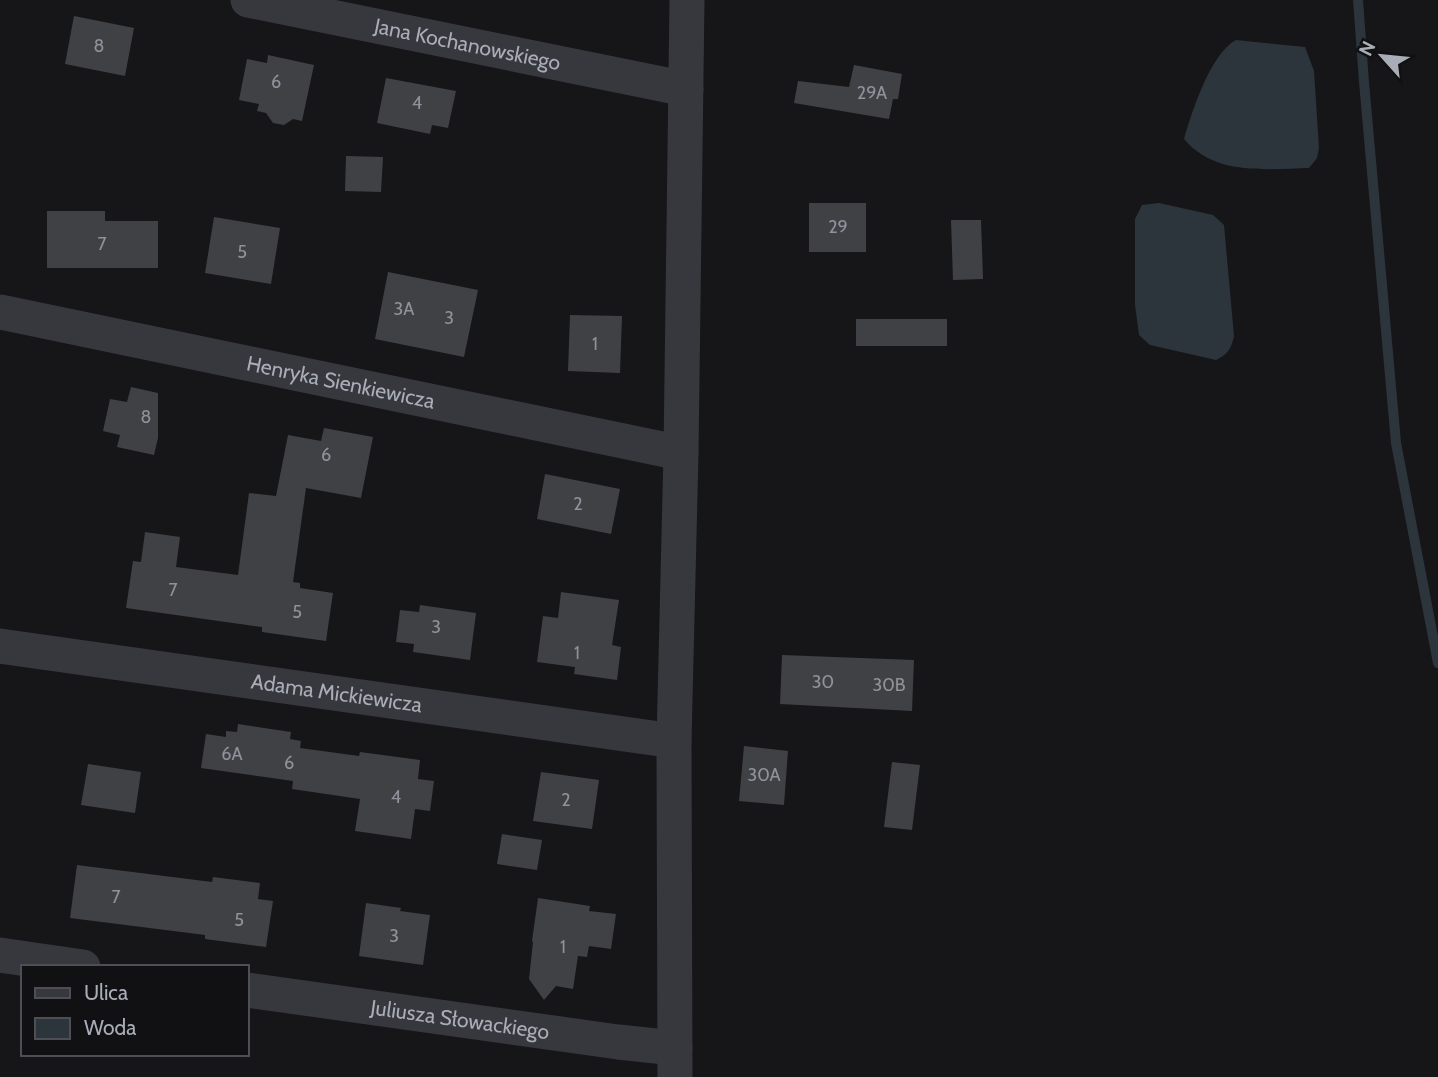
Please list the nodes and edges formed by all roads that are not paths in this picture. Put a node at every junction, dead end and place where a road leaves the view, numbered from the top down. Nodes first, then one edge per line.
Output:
1 (248, 0) edge
2 (687, 0) edge
3 (686, 89) junction
4 (0, 312) edge
5 (681, 453) junction
6 (0, 646) edge
7 (674, 741) junction
8 (0, 955) edge
9 (69, 965) edge
10 (248, 990) edge
11 (675, 1063) edge

1 - 3 street, Jana Kochanowskiego
2 - 3 street
3 - 5 street
4 - 5 street, Henryka Sienkiewicza
5 - 7 street
6 - 7 street, Adama Mickiewicza
7 - 11 street
8 - 9 street
10 - 11 street, Juliusza Słowackiego

